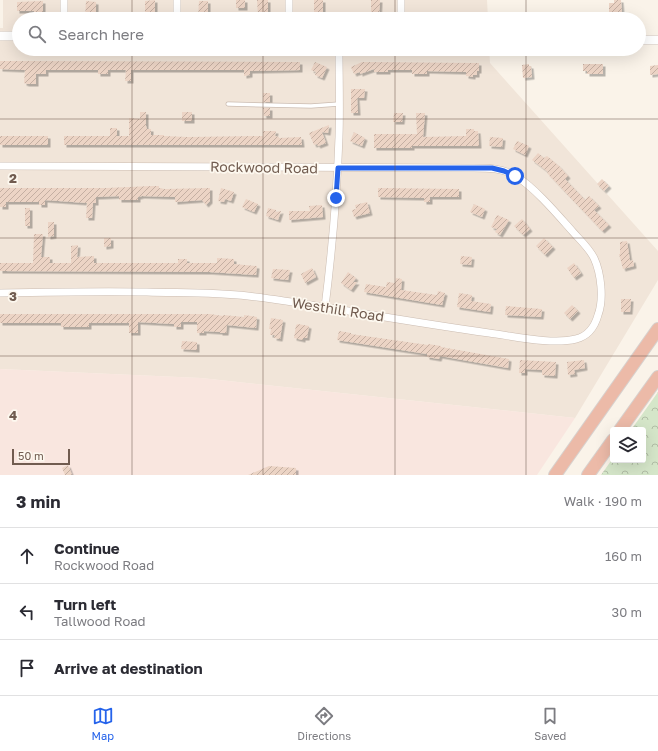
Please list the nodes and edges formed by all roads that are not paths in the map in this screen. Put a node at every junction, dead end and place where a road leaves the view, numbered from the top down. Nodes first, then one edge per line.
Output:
1 (64, 0) edge
2 (177, 0) edge
3 (289, 0) edge
4 (401, 0) edge
5 (64, 12) edge
6 (177, 12) edge
7 (289, 12) edge
8 (401, 12) edge
9 (0, 36) edge
10 (12, 36) edge
11 (646, 40) edge
12 (658, 40) edge
13 (339, 56) edge
14 (228, 104) dead end
15 (339, 104) junction
16 (0, 166) edge
17 (338, 168) junction
18 (591, 253) joint
19 (0, 293) edge
20 (325, 307) junction
21 (658, 328) edge
22 (658, 377) edge
23 (622, 427) edge
24 (610, 444) edge
25 (554, 475) edge
26 (588, 475) edge

1 - 5 street
2 - 6 street
3 - 7 street
4 - 8 street
9 - 10 main road
11 - 12 main road
13 - 15 street
14 - 15 lane
15 - 17 street
16 - 17 street, Rockwood Road
17 - 18 street, Rockwood Road
17 - 20 street
18 - 20 street, Westhill Road
19 - 20 street, Westhill Road
21 - 25 highway
22 - 23 highway
24 - 26 highway

